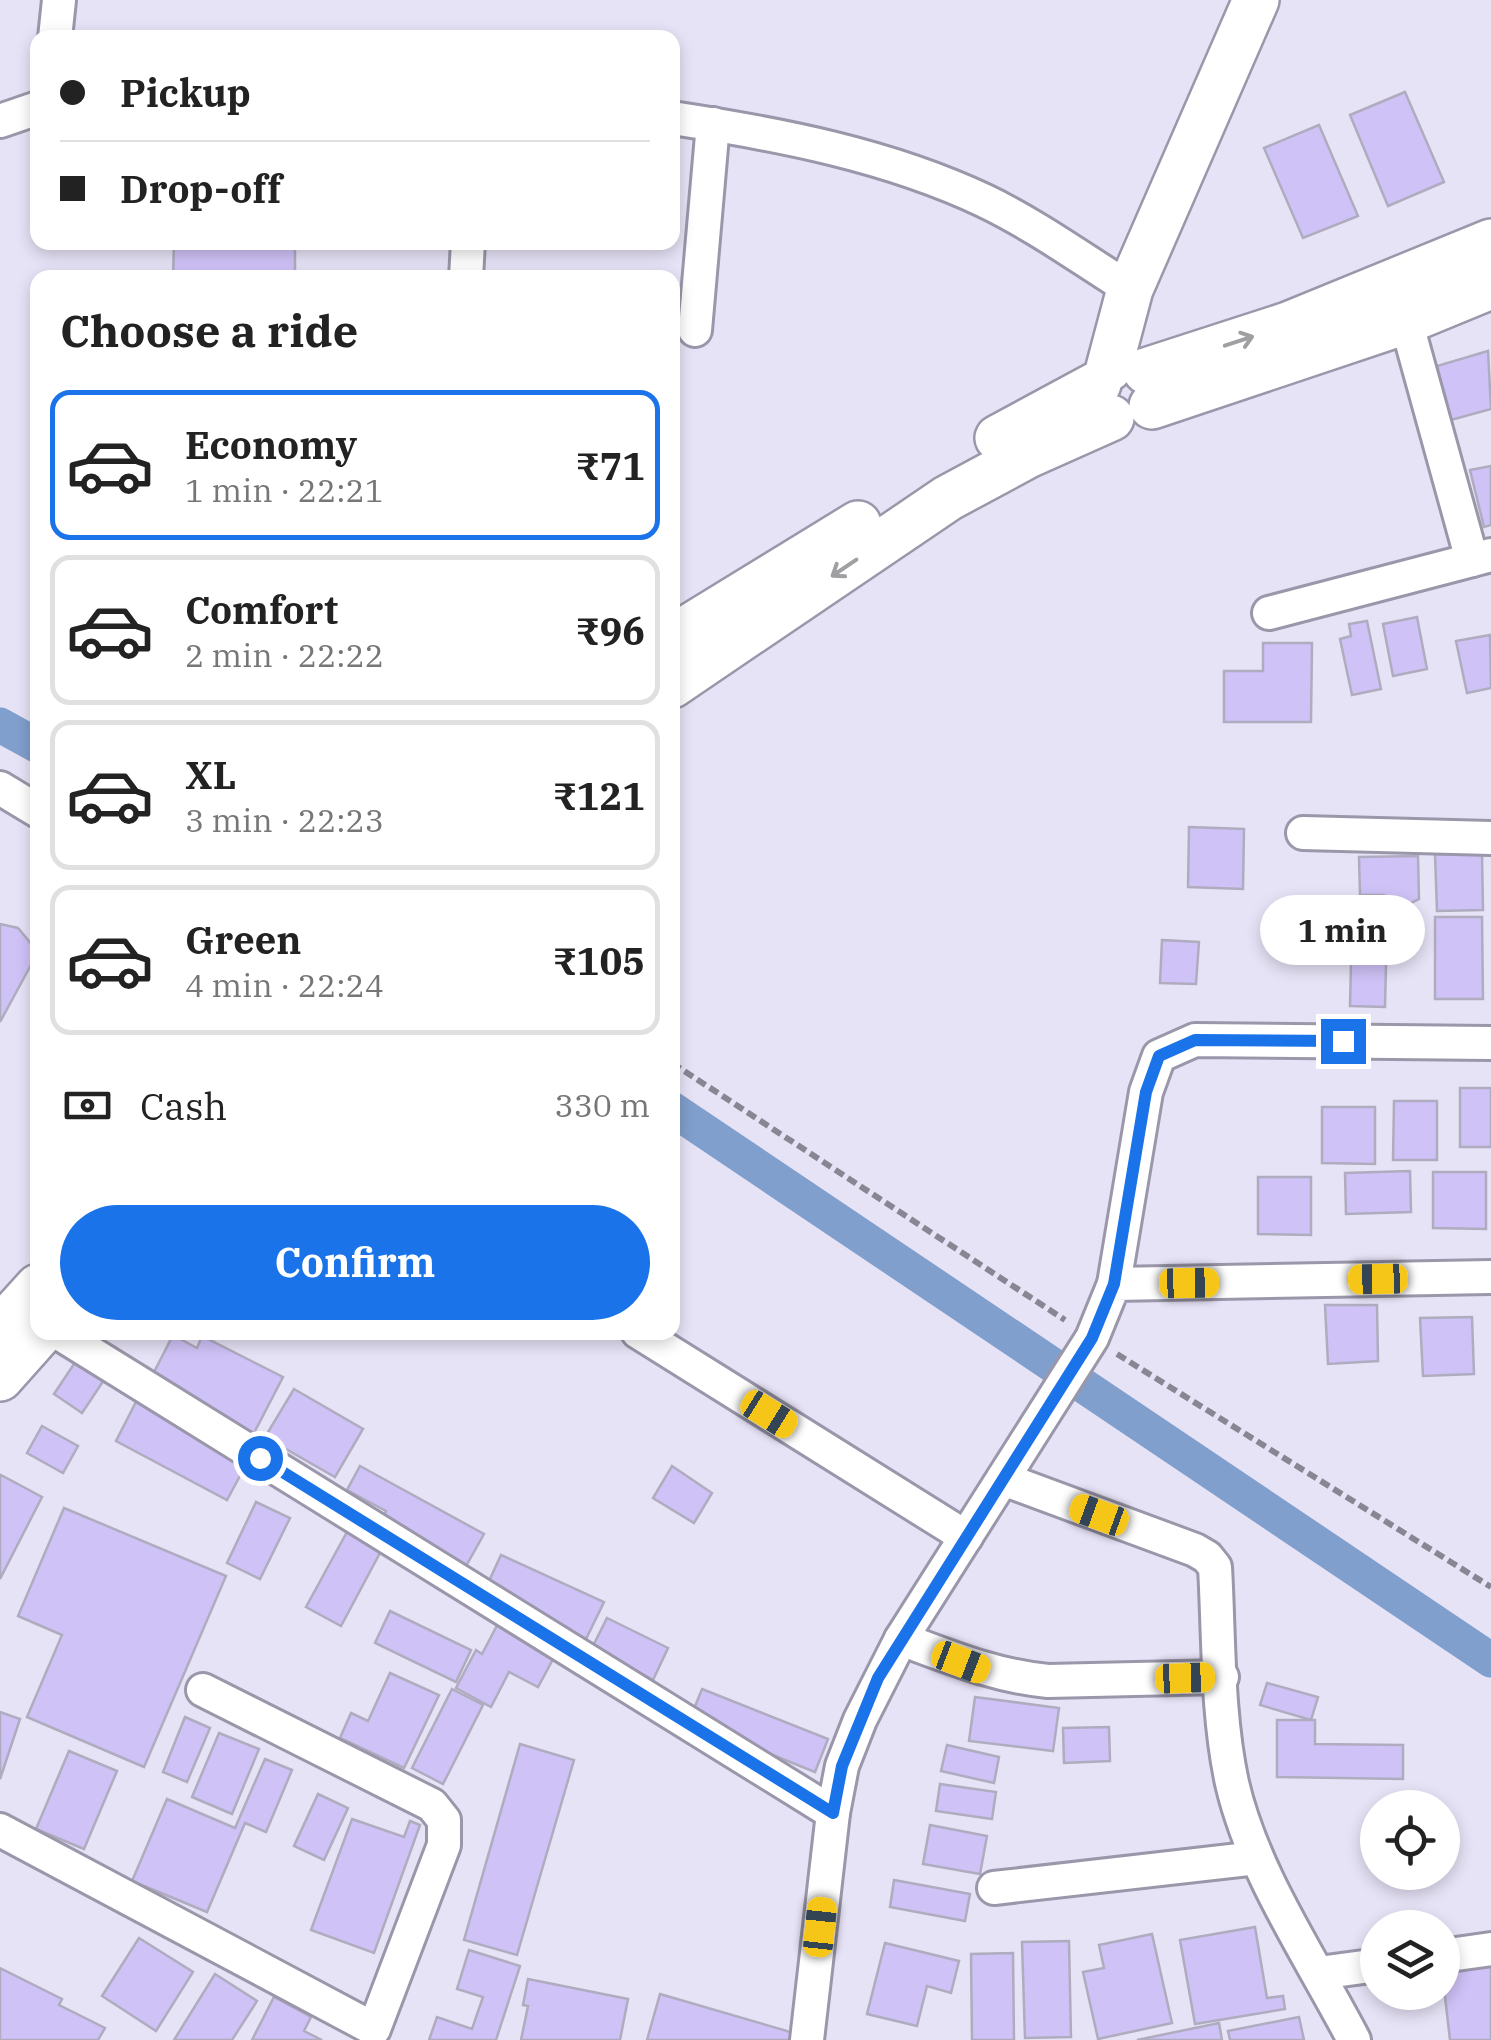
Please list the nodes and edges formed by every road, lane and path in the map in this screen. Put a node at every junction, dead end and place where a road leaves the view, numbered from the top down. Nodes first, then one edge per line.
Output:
1 (59, 0) edge
2 (1256, 0) edge
3 (56, 30) edge
4 (30, 111) edge
5 (680, 119) edge
6 (0, 121) edge
7 (713, 124) junction
8 (1491, 242) edge
9 (1491, 286) edge
10 (1130, 288) junction
11 (1406, 321) junction
12 (695, 330) dead end
13 (1294, 340) junction
14 (1123, 390) junction
15 (940, 488) junction
16 (1481, 558) edge
17 (1269, 614) dead end
18 (680, 634) edge
19 (680, 679) edge
20 (0, 788) edge
21 (30, 807) edge
22 (1303, 832) dead end
23 (1491, 838) edge
24 (1491, 1043) edge
25 (1491, 1277) edge
26 (1114, 1284) junction
27 (30, 1296) edge
28 (0, 1329) edge
29 (34, 1340) edge
30 (70, 1340) edge
31 (651, 1340) edge
32 (0, 1378) edge
33 (1003, 1480) junction
34 (966, 1536) junction
35 (901, 1639) junction
36 (1222, 1677) junction
37 (203, 1690) dead end
38 (833, 1813) junction
39 (0, 1830) edge
40 (1257, 1858) junction
41 (994, 1888) dead end
42 (1491, 1949) edge
43 (1460, 1953) edge
44 (1360, 1967) edge
45 (1320, 1973) junction
46 (373, 2035) edge
47 (807, 2040) edge
48 (1354, 2040) edge

1 - 3 street
2 - 10 street
4 - 6 street
5 - 7 street
7 - 10 street
7 - 12 street
8 - 13 street
9 - 11 street
10 - 14 street
11 - 13 street
11 - 16 street
13 - 14 street
14 - 15 street
15 - 18 street
15 -> 19 street
16 - 17 street
20 - 21 street
22 - 23 street
24 - 26 street
25 - 26 street
26 - 33 street
27 - 28 street
29 - 32 street
30 - 38 street
31 - 34 street
33 - 34 street
33 - 36 street
34 - 35 street
35 - 36 street
35 - 38 street
36 - 40 street
37 - 46 street
38 - 47 street
39 - 46 street
40 - 41 street
40 - 45 street
42 - 43 street
44 - 45 street
45 - 48 street

